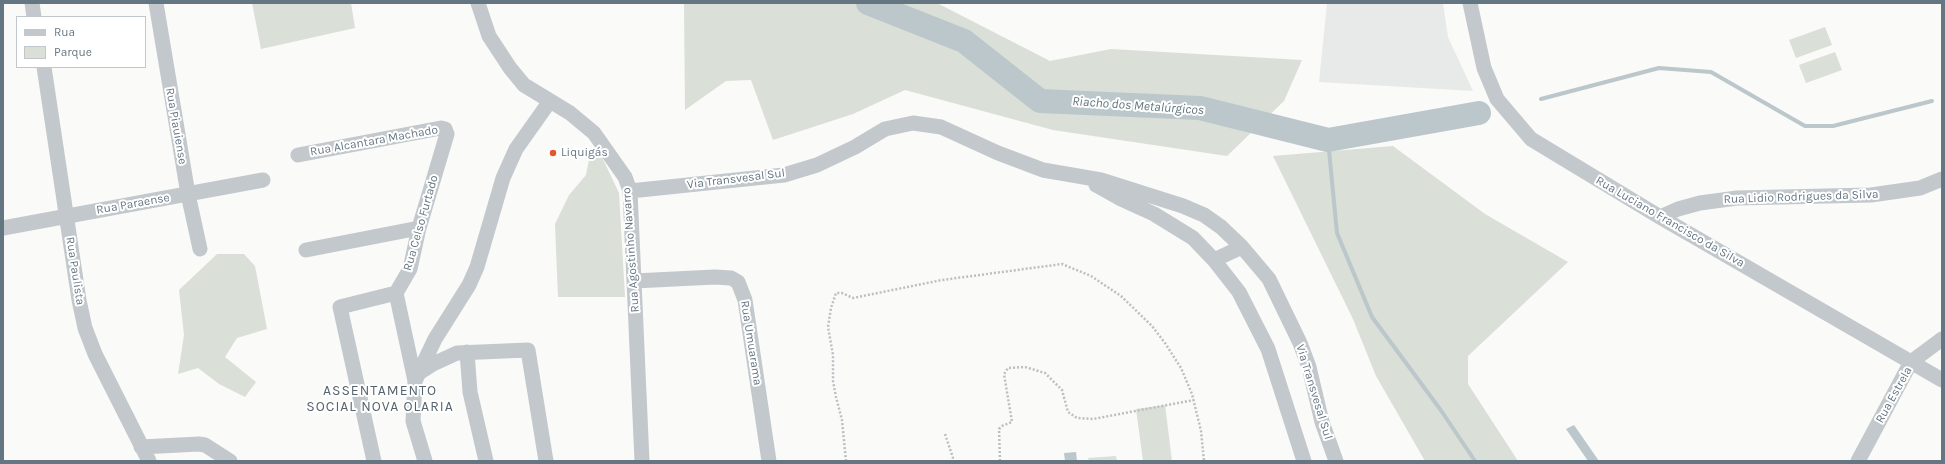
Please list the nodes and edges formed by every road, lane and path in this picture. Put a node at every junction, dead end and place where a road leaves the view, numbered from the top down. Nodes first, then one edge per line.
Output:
1 (32, 3) edge
2 (156, 3) edge
3 (478, 3) edge
4 (1470, 3) edge
5 (34, 16) edge
6 (44, 68) edge
7 (550, 100) junction
8 (447, 134) joint
9 (298, 155) dead end
10 (1087, 178) junction
11 (1942, 179) edge
12 (263, 180) dead end
13 (630, 191) junction
14 (188, 194) junction
15 (66, 216) junction
16 (1660, 217) junction
17 (3, 228) edge
18 (419, 228) junction
19 (1242, 246) junction
20 (200, 248) dead end
21 (306, 250) dead end
22 (1214, 260) junction
23 (634, 281) junction
24 (396, 293) junction
25 (1942, 339) edge
26 (467, 352) junction
27 (1911, 362) junction
28 (417, 377) junction
29 (1942, 380) edge
30 (1194, 400) junction
31 (945, 434) dead end
32 (141, 447) junction
33 (149, 461) edge
34 (230, 461) edge
35 (374, 461) edge
36 (426, 461) edge
37 (486, 461) edge
38 (546, 461) edge
39 (642, 461) edge
40 (769, 461) edge
41 (846, 461) edge
42 (954, 461) edge
43 (1000, 461) edge
44 (1204, 461) edge
45 (1304, 461) edge
46 (1336, 461) edge
47 (1858, 461) edge

1 - 5 street
2 - 14 street, Rua Piauiense
3 - 7 street, Rua Agostinho Navarro
4 - 16 street, Rua Luciano Francisco da Silva
6 - 15 street, Rua Paulista
7 - 13 street, Rua Agostinho Navarro
7 - 28 street
8 - 9 street, Rua Alcantara Machado
8 - 18 street, Rua Celso Furtado
10 - 13 street, Via Transvesal Sul
10 - 19 street, Via Transvesal Sul
10 - 22 street, Via Transvesal Sul
11 - 16 street, Rua Lidio Rodrigues da Silva
12 - 14 street, Rua Paraense
13 - 23 street, Rua Agostinho Navarro
14 - 15 street, Rua Paraense
14 - 20 street, Rua Piauiense
15 - 17 street, Rua Paraense
15 - 32 street, Rua Paulista
16 - 27 street, Rua Luciano Francisco da Silva
18 - 21 street
18 - 24 street, Rua Celso Furtado
19 - 22 street
19 - 46 street, Via Transvesal Sul
22 - 45 street, Via Transvesal Sul
23 - 39 street, Rua Agostinho Navarro
23 - 40 street, Rua Umuarama
24 - 28 street
24 - 35 street
25 - 27 street, Rua Estrela
26 - 28 street
26 - 37 street
26 - 38 street
27 - 29 street, Rua Luciano Francisco da Silva
27 - 47 street, Rua Estrela
28 - 36 street
30 - 41 path
30 - 43 path
30 - 44 path
31 - 42 path
32 - 33 street, Rua Paulista
32 - 34 street

